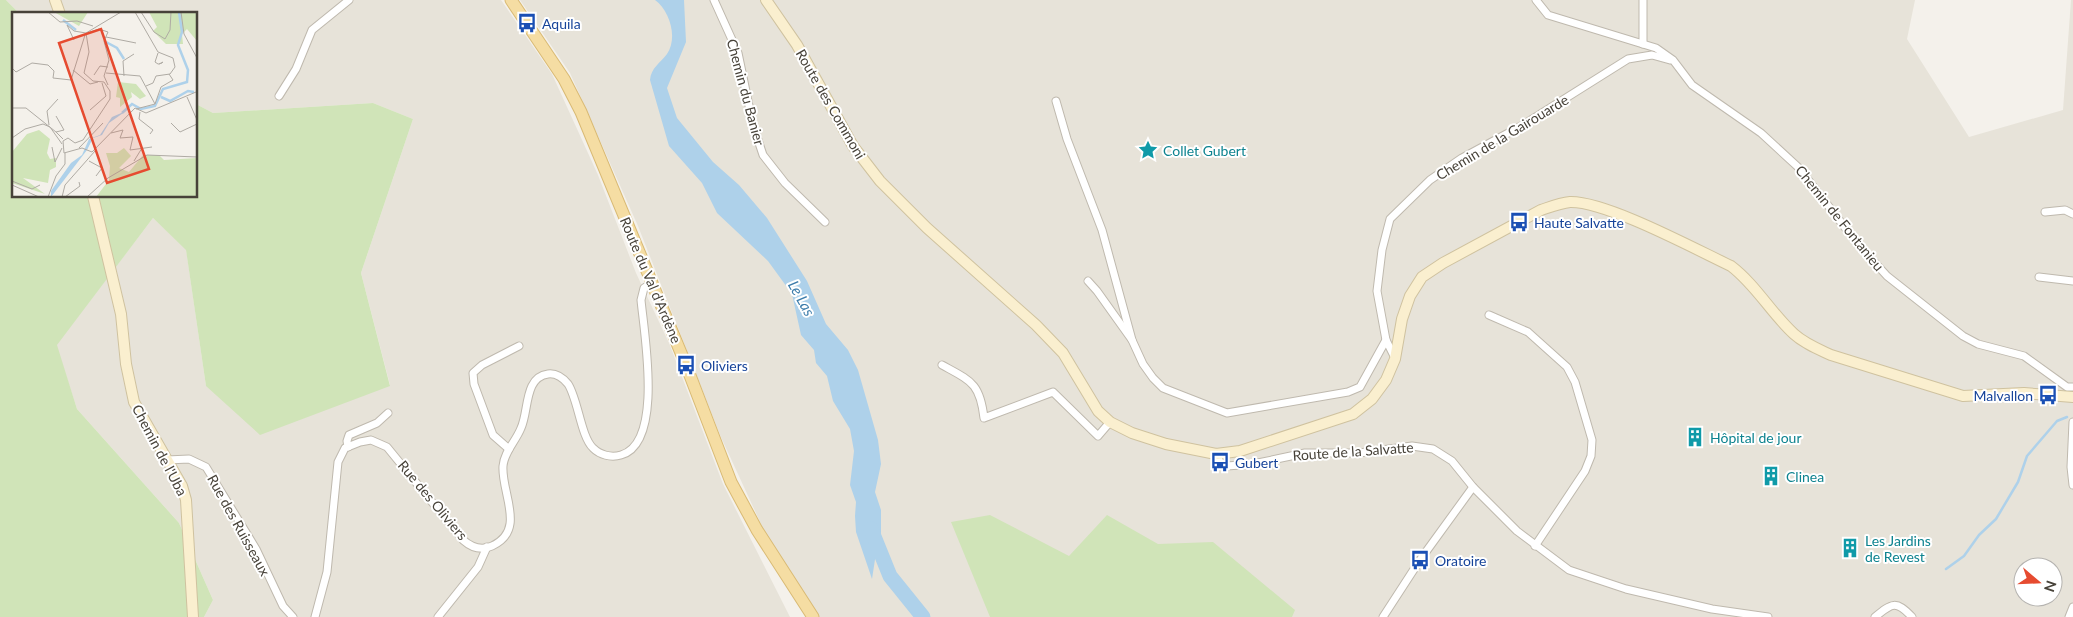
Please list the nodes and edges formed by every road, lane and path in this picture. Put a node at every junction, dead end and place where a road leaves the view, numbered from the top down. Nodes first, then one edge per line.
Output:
1 (55, 0) edge
2 (349, 0) edge
3 (511, 0) edge
4 (714, 0) edge
5 (766, 0) edge
6 (1536, 0) edge
7 (1642, 0) edge
8 (59, 12) edge
9 (1643, 44) junction
10 (1673, 60) junction
11 (279, 96) dead end
12 (1056, 101) dead end
13 (93, 198) edge
14 (2045, 212) dead end
15 (2073, 214) edge
16 (825, 222) dead end
17 (2039, 278) dead end
18 (1088, 281) dead end
19 (2073, 281) edge
20 (652, 283) junction
21 (1489, 315) dead end
22 (1132, 340) junction
23 (1386, 340) junction
24 (519, 346) dead end
25 (1395, 359) junction
26 (942, 365) dead end
27 (2073, 387) edge
28 (2060, 397) junction
29 (2073, 397) edge
30 (2073, 405) edge
31 (388, 413) dead end
32 (1110, 422) junction
33 (2073, 422) edge
34 (348, 447) junction
35 (509, 449) junction
36 (1216, 454) junction
37 (167, 460) junction
38 (2073, 485) edge
39 (1473, 487) junction
40 (1535, 546) junction
41 (487, 548) junction
42 (2073, 606) edge
43 (193, 617) edge
44 (293, 617) edge
45 (315, 617) edge
46 (438, 617) edge
47 (813, 617) edge
48 (1383, 617) edge
49 (1768, 617) edge
50 (1875, 617) edge
51 (1912, 617) edge
52 (2069, 617) edge

1 - 8 street
2 - 11 street
3 - 20 main road, Route du Val d'Ardène
4 - 16 street, Chemin du Banier
5 - 32 street, Route des Commoni
6 - 9 street, Chemin de Fontanieu
7 - 9 street
9 - 10 street, Chemin de Fontanieu
10 - 23 street, Chemin de la Gairouarde
10 - 27 street, Chemin de Fontanieu
12 - 22 street
13 - 37 street, Chemin de l'Uba
14 - 15 street
17 - 19 street
18 - 22 street
20 - 35 street
20 - 47 main road, Route du Val d'Ardène
21 - 40 street
22 - 23 street
23 - 25 street, Chemin de la Gairouarde
24 - 35 street
25 - 28 street
25 - 36 street
26 - 32 street
28 - 29 street
28 - 30 street
31 - 34 street
32 - 36 street
33 - 38 street
34 - 41 street, Rue des Oliviers
34 - 45 street
35 - 41 street
36 - 39 street, Route de la Salvatte
37 - 43 street, Chemin de l'Uba
37 - 44 street, Rue des Ruisseaux
39 - 40 street
39 - 48 street
40 - 49 street
41 - 46 street
42 - 52 street
50 - 51 street

